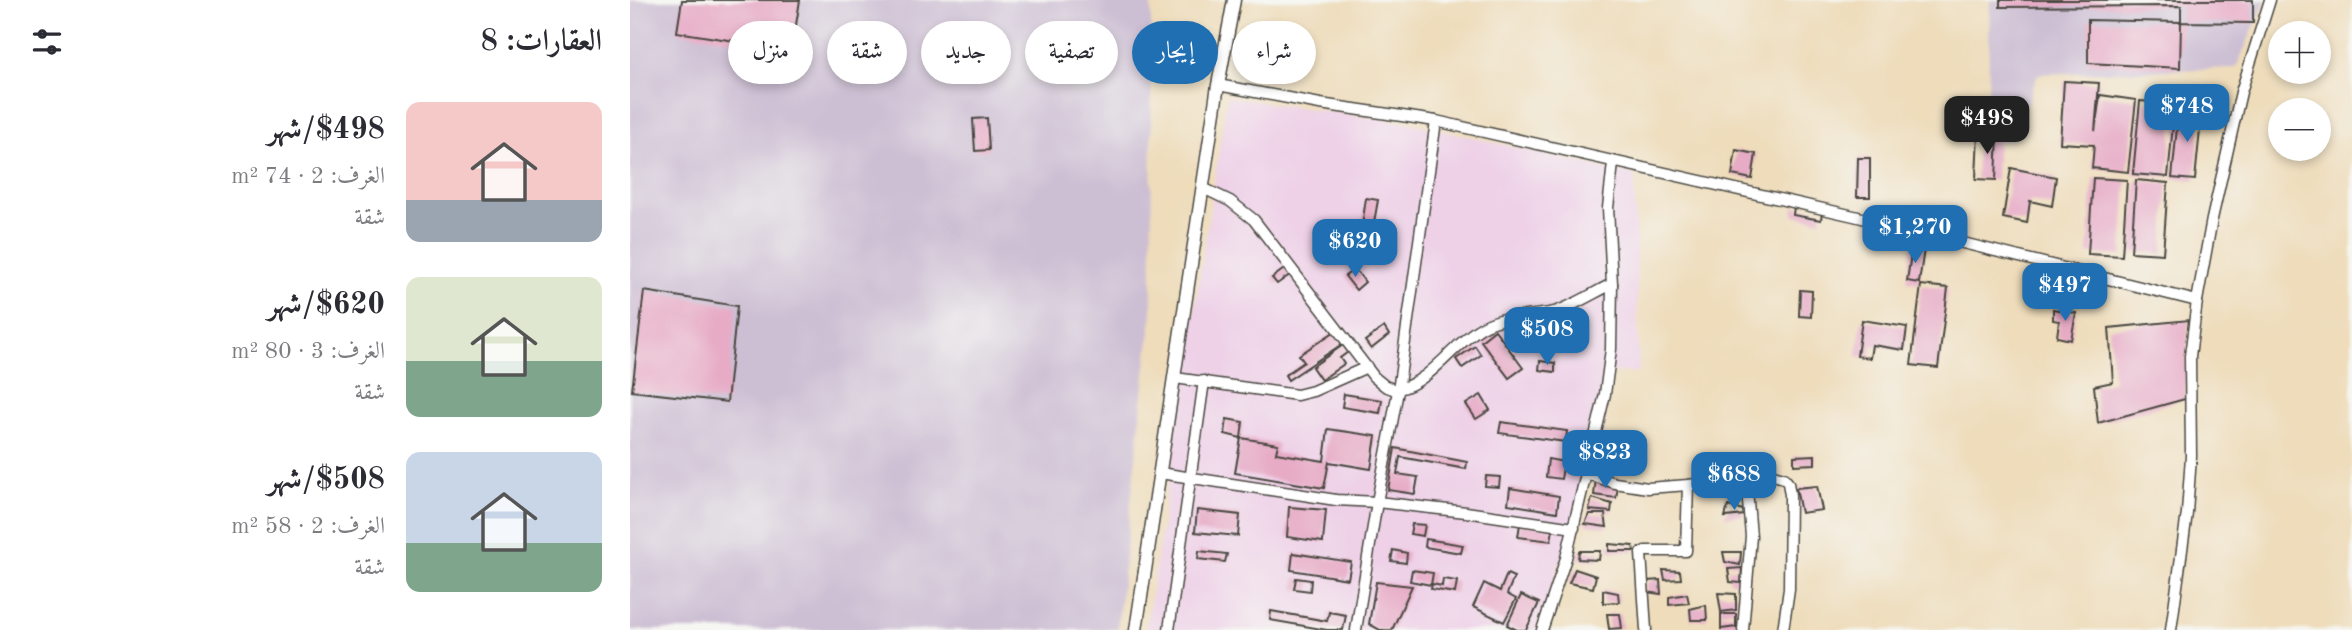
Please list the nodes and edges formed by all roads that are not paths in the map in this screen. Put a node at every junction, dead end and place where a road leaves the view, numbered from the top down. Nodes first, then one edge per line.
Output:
1 (1234, 0) edge
2 (2270, 0) edge
3 (1218, 85) junction
4 (1436, 121) junction
5 (1614, 163) junction
6 (1203, 188) junction
7 (1612, 284) junction
8 (2197, 301) junction
9 (1367, 367) junction
10 (1175, 378) junction
11 (1204, 381) junction
12 (1398, 391) junction
13 (1160, 473) junction
14 (1585, 473) junction
15 (1191, 477) junction
16 (1746, 478) junction
17 (1688, 485) junction
18 (1377, 502) junction
19 (1574, 528) junction
20 (1136, 630) edge
21 (1169, 630) edge
22 (1356, 630) edge
23 (1542, 630) edge
24 (1646, 630) edge
25 (1743, 630) edge
26 (1783, 630) edge
27 (2171, 630) edge

1 - 3 street
2 - 8 street
3 - 4 street
3 - 6 street
4 - 5 street
4 - 12 street
5 - 7 street
5 - 8 street
6 - 9 street
6 - 10 street
7 - 12 street
7 - 14 street
8 - 27 street
9 - 11 street
9 - 12 street
10 - 11 street
10 - 13 street
11 - 15 street
12 - 18 street
13 - 15 street
13 - 20 street
14 - 17 street
14 - 19 street
15 - 18 street
15 - 21 street
16 - 17 street
16 - 25 street
16 - 26 street
17 - 24 street
18 - 19 street
18 - 22 street
19 - 23 street

